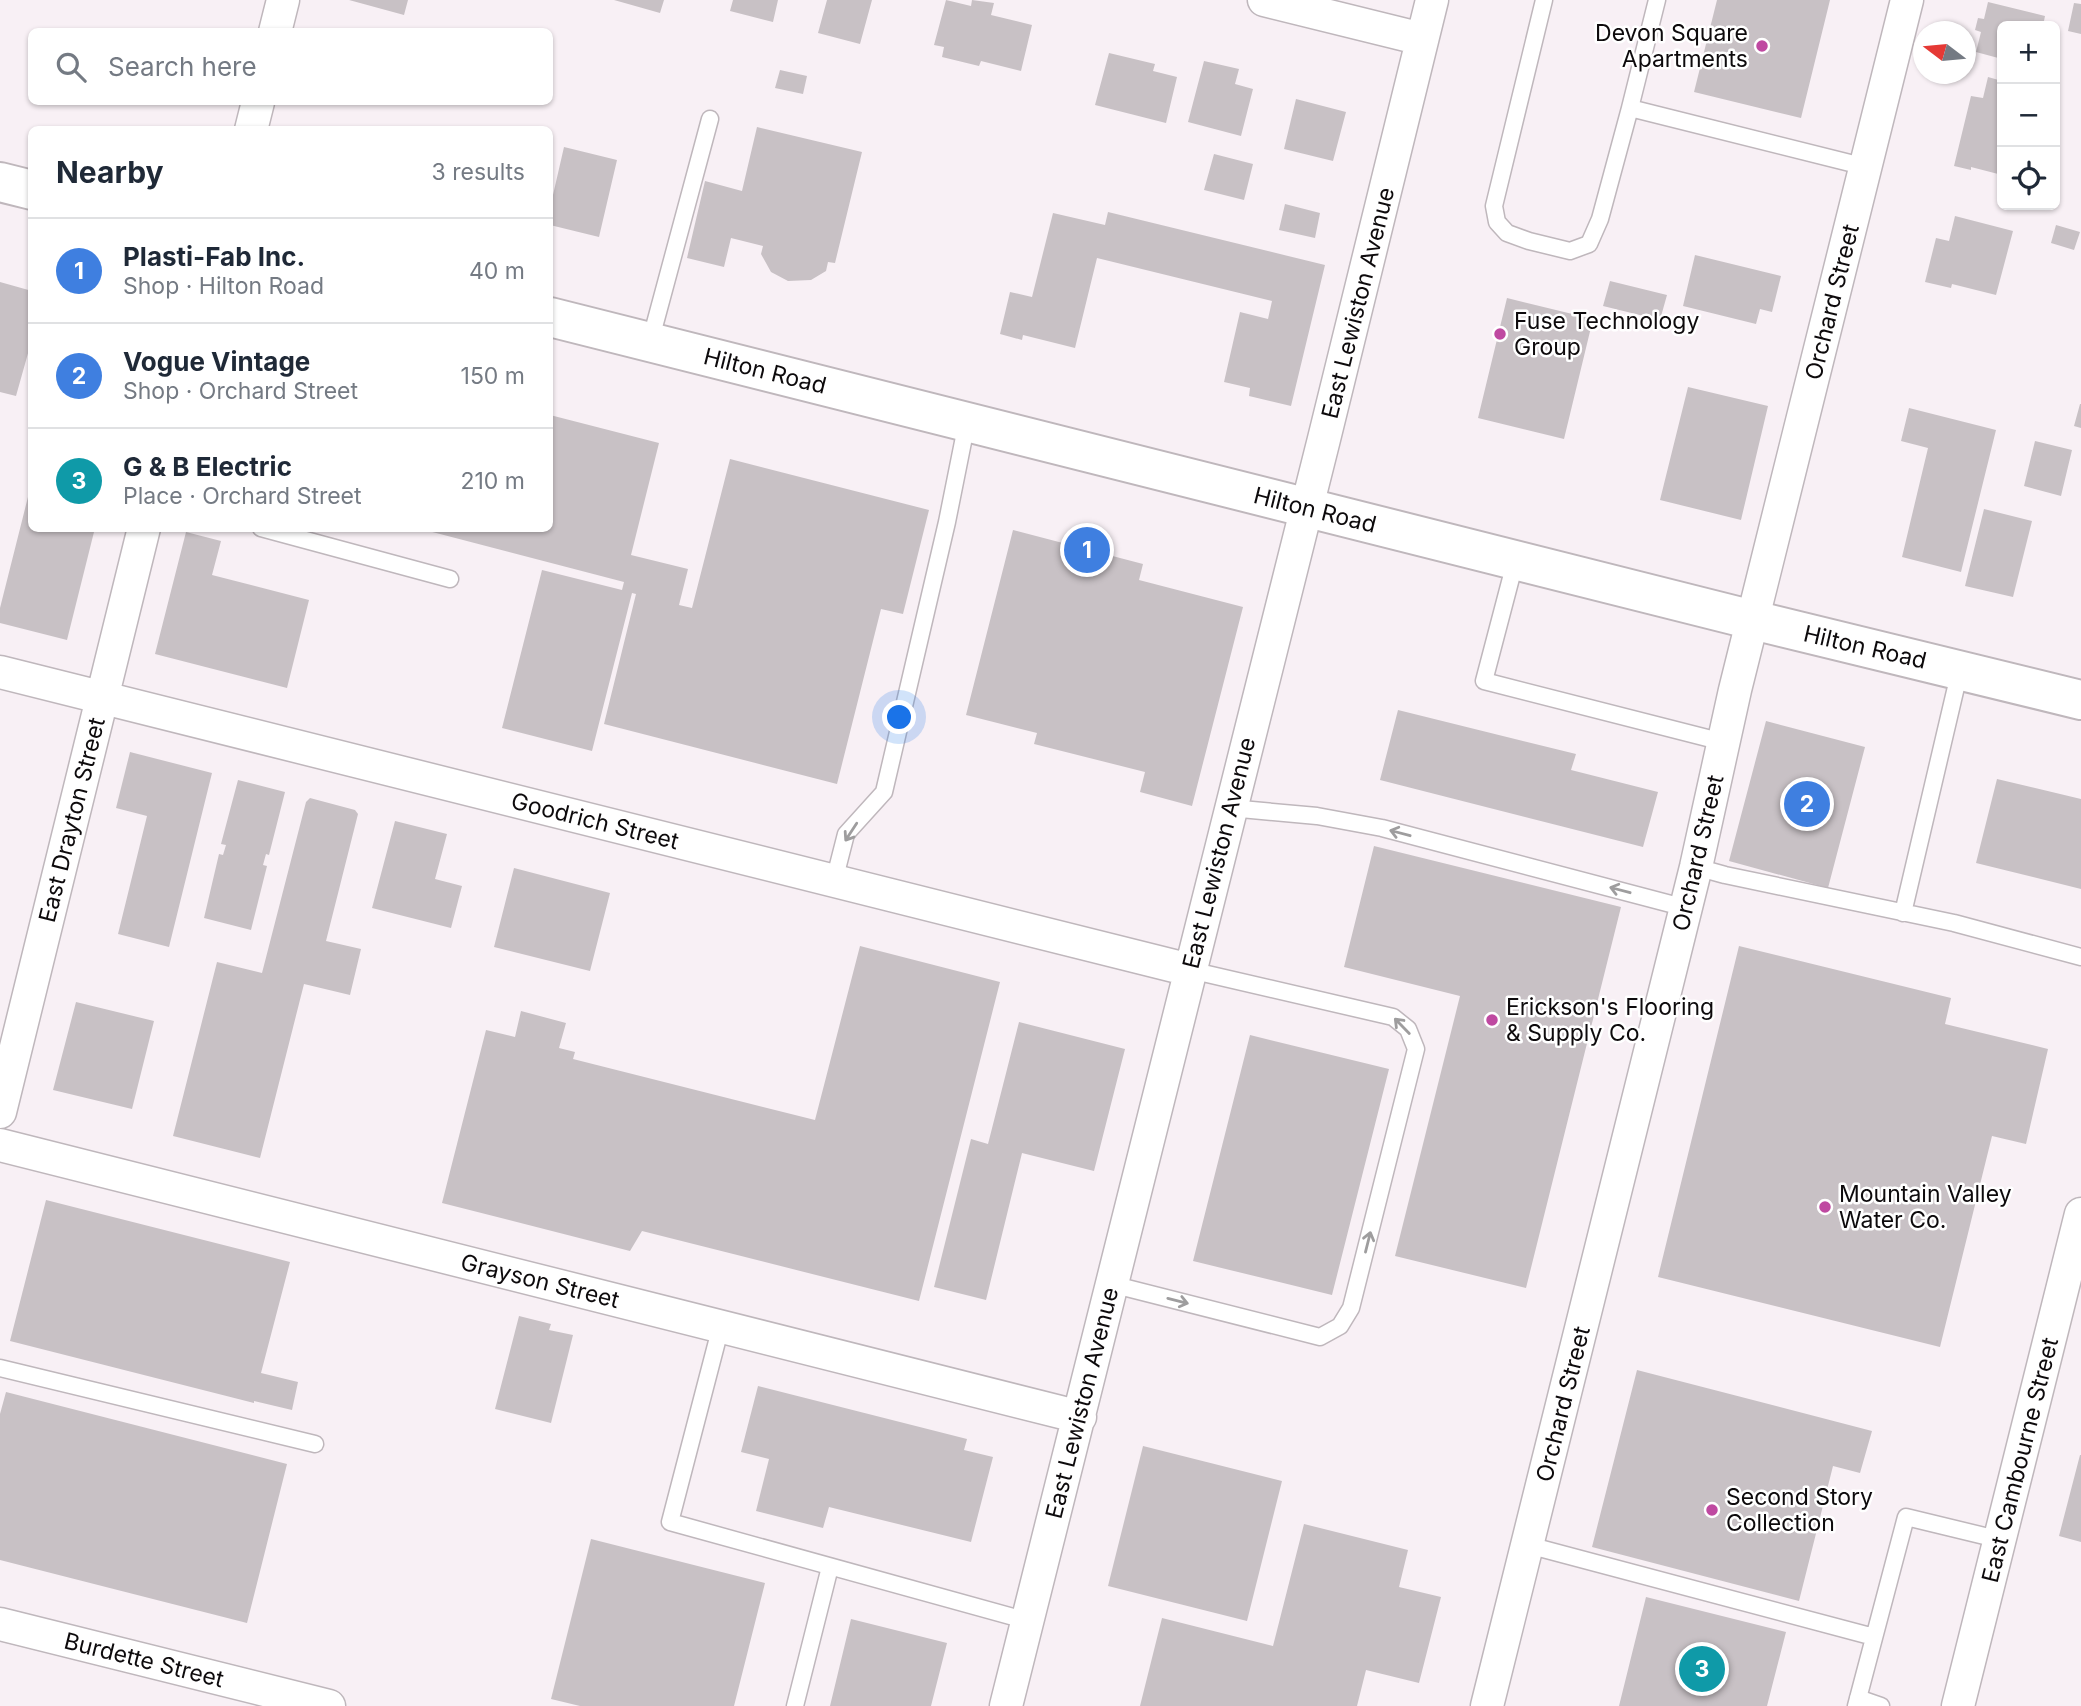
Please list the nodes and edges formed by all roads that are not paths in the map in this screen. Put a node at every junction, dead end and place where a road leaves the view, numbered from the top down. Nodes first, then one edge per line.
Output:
1 (283, 0) edge
2 (1264, 0) edge
3 (1432, 0) edge
4 (1544, 0) edge
5 (1657, 0) edge
6 (1907, 0) edge
7 (276, 28) edge
8 (1422, 39) junction
9 (257, 105) edge
10 (1630, 108) junction
11 (710, 119) dead end
12 (252, 126) edge
13 (1866, 167) junction
14 (0, 183) edge
15 (28, 189) edge
16 (553, 318) edge
17 (650, 342) junction
18 (967, 422) junction
19 (1307, 508) junction
20 (144, 532) edge
21 (276, 532) edge
22 (1516, 559) junction
23 (450, 579) dead end
24 (1753, 620) junction
25 (1960, 669) junction
26 (0, 671) edge
27 (102, 696) junction
28 (2081, 700) edge
29 (1723, 742) junction
30 (1230, 808) junction
31 (1696, 867) junction
32 (834, 881) junction
33 (1686, 908) junction
34 (1903, 913) junction
35 (2081, 957) edge
36 (1190, 970) junction
37 (0, 1112) edge
38 (0, 1145) edge
39 (2081, 1214) edge
40 (1111, 1284) junction
41 (721, 1326) junction
42 (0, 1368) edge
43 (1080, 1416) junction
44 (315, 1444) dead end
45 (2001, 1540) junction
46 (1528, 1545) junction
47 (830, 1567) junction
48 (1028, 1621) junction
49 (0, 1624) edge
50 (1874, 1637) junction
51 (1857, 1702) edge
52 (329, 1706) edge
53 (795, 1706) edge
54 (1006, 1706) edge
55 (1487, 1706) edge
56 (1881, 1706) edge
57 (1958, 1706) edge

1 - 7 street
2 - 8 street
3 - 8 street, East Lewiston Avenue
4 - 10 lane
5 - 10 lane
6 - 13 street, Orchard Street
8 - 19 street, East Lewiston Avenue
9 - 12 street
10 - 13 lane
11 - 17 lane
13 - 24 street, Orchard Street
14 - 15 street
16 - 17 street, Hilton Road
17 - 18 street, Hilton Road
18 - 19 street, Hilton Road
18 -> 32 lane
19 - 22 street, Hilton Road
19 - 30 street, East Lewiston Avenue
20 - 27 street, East Drayton Street
21 - 23 lane
22 - 24 street, Hilton Road
22 - 29 lane
24 - 25 street, Hilton Road
24 - 29 street, Orchard Street
25 - 28 street, Hilton Road
25 - 34 lane
26 - 27 street, Goodrich Street
27 - 32 street, Goodrich Street
27 - 37 street, East Drayton Street
29 - 31 street, Orchard Street
33 -> 30 lane
30 - 36 street, East Lewiston Avenue
31 - 33 street, Orchard Street
31 - 34 lane
32 - 36 street, Goodrich Street
33 - 46 street, Orchard Street
34 - 35 lane
36 - 40 street, East Lewiston Avenue
40 -> 36 lane
38 - 41 street, Grayson Street
39 - 45 street, East Cambourne Street
40 - 43 street, East Lewiston Avenue
41 - 43 street, Grayson Street
41 - 47 lane
42 - 44 lane
43 - 48 street, East Lewiston Avenue
45 - 50 lane
45 - 57 street, East Cambourne Street
46 - 50 lane
46 - 55 street, Orchard Street
47 - 48 lane
47 - 53 lane
48 - 54 street, East Lewiston Avenue
49 - 52 street, Burdette Street
50 - 51 lane
51 - 56 lane

